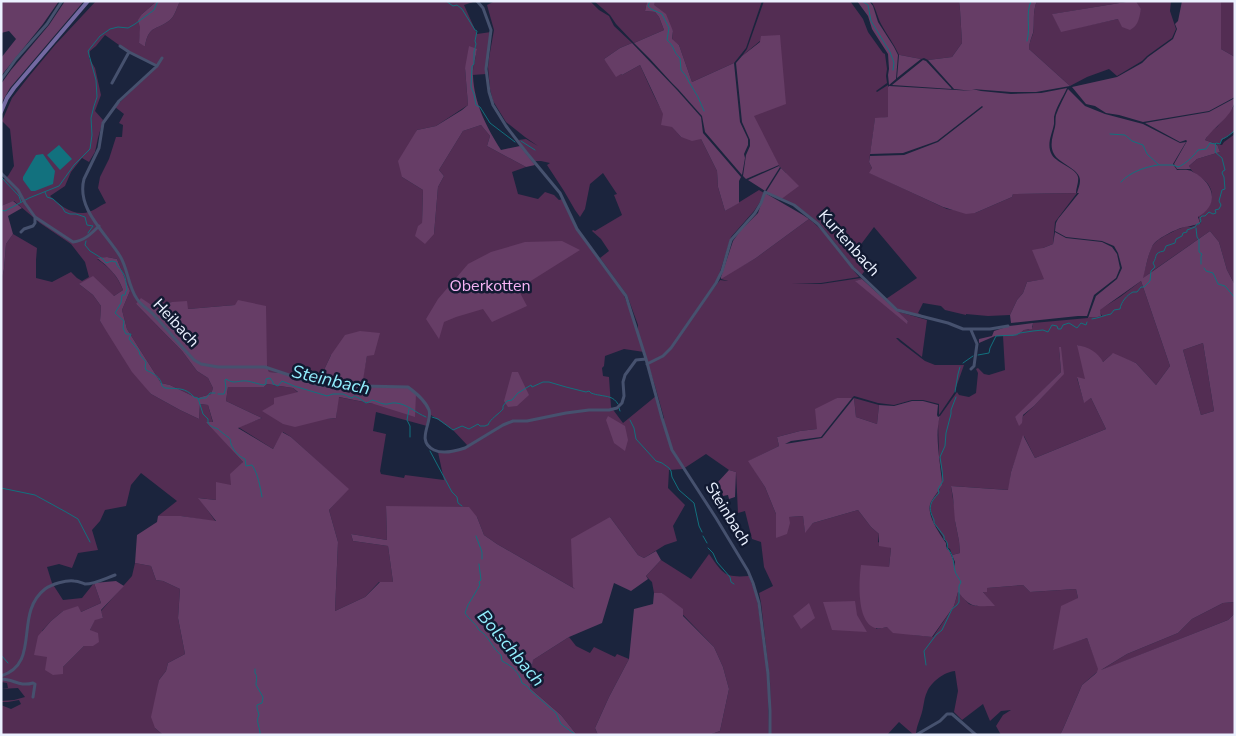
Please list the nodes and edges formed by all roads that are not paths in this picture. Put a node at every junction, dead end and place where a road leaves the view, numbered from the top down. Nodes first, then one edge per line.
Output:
1 (62, 1) edge
2 (88, 1) edge
3 (477, 1) edge
4 (120, 46) dead end
5 (129, 52) junction
6 (162, 58) dead end
7 (157, 66) junction
8 (1, 80) edge
9 (112, 83) dead end
10 (1, 112) edge
11 (1, 173) edge
12 (35, 217) junction
13 (99, 226) junction
14 (21, 232) dead end
15 (1008, 326) dead end
16 (971, 330) junction
17 (646, 359) junction
18 (648, 364) junction
19 (971, 368) dead end
20 (115, 575) dead end
21 (1, 678) edge
22 (33, 697) dead end
23 (770, 735) edge
24 (916, 735) edge
25 (976, 735) edge

1 - 8 street
2 - 10 main road
3 - 17 street, Steinbach
4 - 5 street
5 - 7 street
5 - 9 street
6 - 7 street
7 - 13 street
11 - 12 street
12 - 13 street
12 - 14 street
13 - 17 street, Heibach
15 - 16 street, Kurtenbach
16 - 18 street, Kurtenbach
16 - 19 street
17 - 18 street, Steinbach
18 - 23 street, Steinbach
20 - 21 street
21 - 22 street
24 - 25 street

